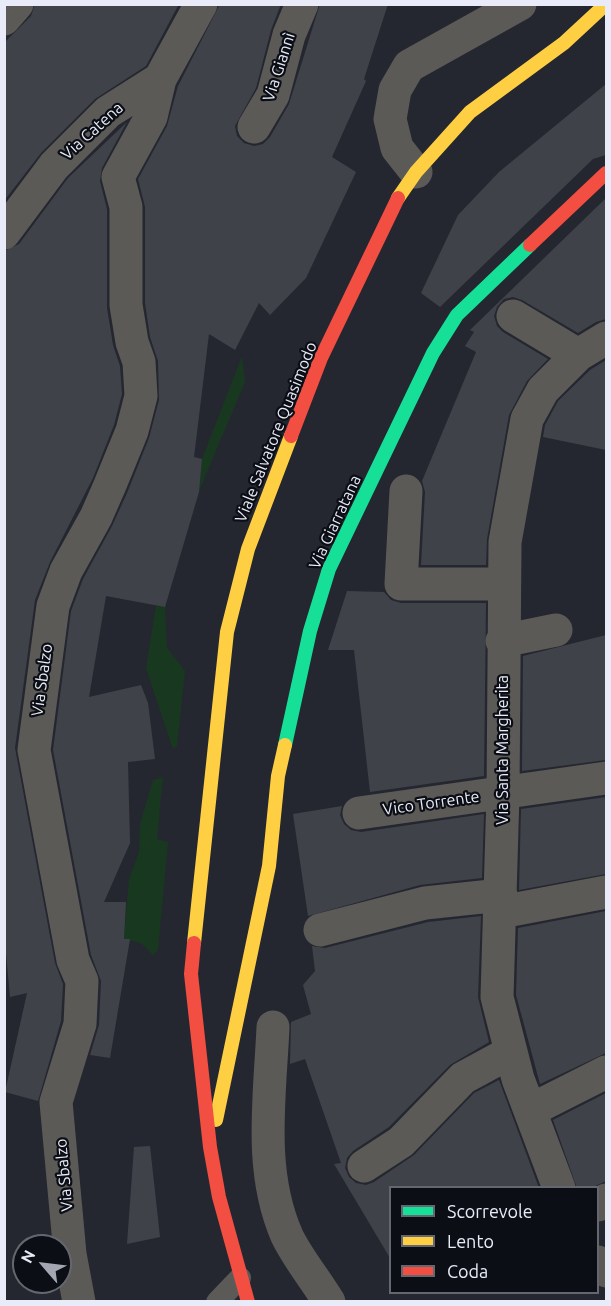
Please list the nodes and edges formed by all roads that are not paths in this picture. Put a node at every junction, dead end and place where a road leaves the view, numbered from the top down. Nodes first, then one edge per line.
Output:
1 (17, 4) edge
2 (201, 4) edge
3 (302, 4) edge
4 (520, 4) edge
5 (606, 4) edge
6 (4, 19) edge
7 (160, 79) junction
8 (254, 127) dead end
9 (416, 172) junction
10 (606, 173) edge
11 (4, 233) edge
12 (513, 316) dead end
13 (606, 338) edge
14 (578, 355) junction
15 (406, 491) dead end
16 (504, 584) junction
17 (556, 630) dead end
18 (502, 641) junction
19 (606, 778) edge
20 (503, 794) junction
21 (359, 813) dead end
22 (606, 892) edge
23 (501, 904) junction
24 (320, 930) dead end
25 (273, 1027) dead end
26 (511, 1052) junction
27 (606, 1072) edge
28 (531, 1110) junction
29 (210, 1147) junction
30 (364, 1166) dead end
31 (558, 1186) edge
32 (240, 1278) junction
33 (79, 1302) edge
34 (217, 1302) edge
35 (248, 1302) edge
36 (329, 1302) edge

1 - 6 street
2 - 7 street, Via Catena
3 - 8 street, Via Giannì
4 - 9 street
5 - 9 street, Viale Salvatore Quasimodo
7 - 11 street, Via Catena
7 - 33 street, Via Sbalzo
9 - 29 street, Viale Salvatore Quasimodo
10 - 29 street, Via Giarratana
12 - 14 street
13 - 14 street, Via Santa Margherita
14 - 16 street, Via Santa Margherita
15 - 16 street
16 - 18 street, Via Santa Margherita
17 - 18 street
18 - 20 street, Via Santa Margherita
19 - 20 street, Vico Torrente
20 - 21 street, Vico Torrente
20 - 23 street, Via Santa Margherita
22 - 23 street
23 - 24 street
23 - 26 street, Via Santa Margherita
25 - 36 street
26 - 28 street, Via Santa Margherita
26 - 30 street
27 - 28 street
28 - 31 street, Via Santa Margherita
29 - 32 street, Viale Salvatore Quasimodo
32 - 34 lane
32 - 35 street, Viale Salvatore Quasimodo

